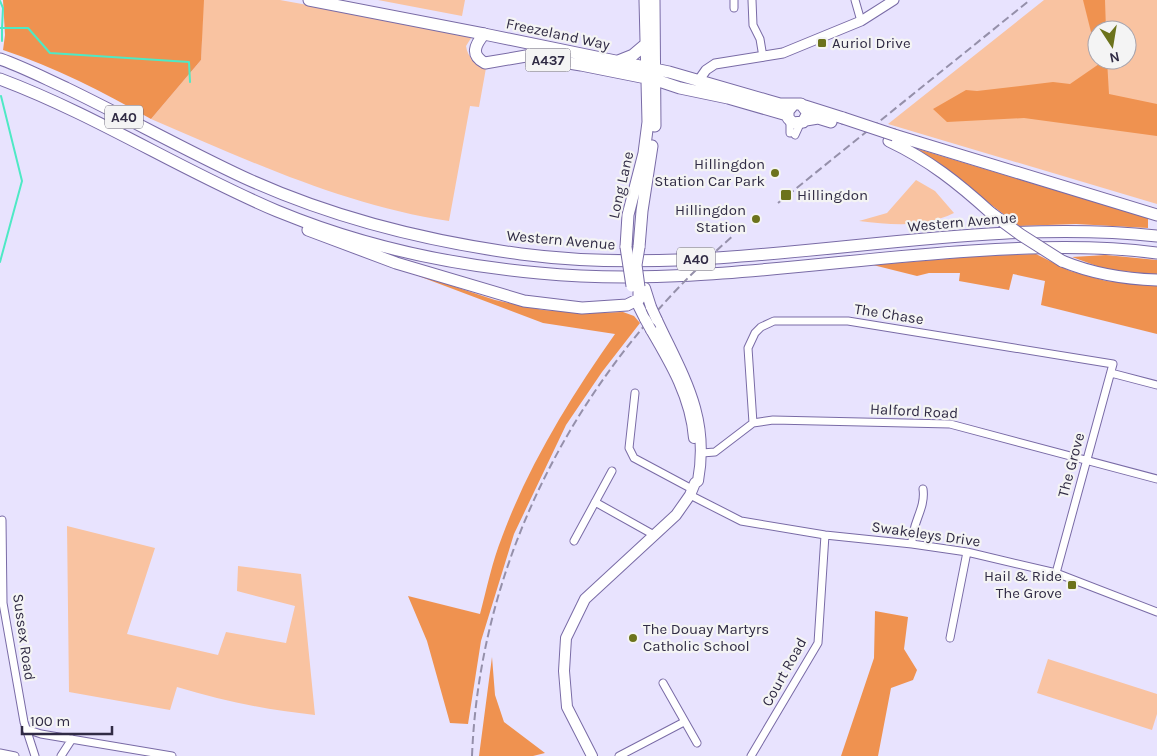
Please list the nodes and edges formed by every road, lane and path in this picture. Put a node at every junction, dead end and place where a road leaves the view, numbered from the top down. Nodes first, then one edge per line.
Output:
1 (309, 0) edge
2 (645, 0) edge
3 (654, 0) edge
4 (752, 0) edge
5 (855, 0) edge
6 (894, 0) edge
7 (860, 21) junction
8 (484, 34) junction
9 (646, 44) junction
10 (764, 57) junction
11 (0, 59) edge
12 (618, 61) junction
13 (710, 69) junction
14 (651, 74) junction
15 (0, 79) edge
16 (699, 80) junction
17 (713, 84) junction
18 (680, 88) junction
19 (656, 101) junction
20 (841, 121) junction
21 (794, 122) junction
22 (891, 138) junction
23 (240, 194) junction
24 (1157, 215) edge
25 (1157, 236) edge
26 (1157, 253) edge
27 (1157, 280) edge
28 (638, 287) junction
29 (636, 301) junction
30 (655, 327) junction
31 (1113, 364) joint
32 (1111, 373) junction
33 (1157, 385) edge
34 (636, 393) dead end
35 (752, 423) junction
36 (702, 453) junction
37 (1086, 460) junction
38 (612, 471) dead end
39 (1157, 479) edge
40 (923, 488) dead end
41 (692, 489) junction
42 (595, 502) junction
43 (2, 520) dead end
44 (654, 535) junction
45 (825, 535) junction
46 (574, 541) dead end
47 (912, 544) junction
48 (966, 552) junction
49 (1056, 573) junction
50 (1157, 612) edge
51 (950, 638) dead end
52 (663, 683) dead end
53 (684, 722) junction
54 (26, 729) junction
55 (41, 734) junction
56 (29, 739) junction
57 (72, 739) junction
58 (697, 744) dead end
59 (0, 753) edge
60 (15, 756) edge
61 (35, 756) edge
62 (61, 756) edge
63 (172, 756) edge
64 (592, 756) edge
65 (619, 756) edge
66 (751, 756) edge

1 - 8 main road
2 - 9 main road, Long Lane
3 - 14 main road, Long Lane
4 - 10 street
5 - 7 street
6 - 7 street
7 - 10 street
8 - 12 main road, Freezeland Way / A437
8 - 14 main road, Freezeland Way / A437
9 - 12 main road
9 - 14 main road, Long Lane
10 - 13 street
11 - 25 main road, Western Avenue / A40
12 - 14 main road, Freezeland Way / A437
13 - 16 street
13 - 17 street
14 - 16 main road, A437
14 - 18 main road
14 - 19 main road, Long Lane
14 - 28 main road, Long Lane, bridge
15 - 23 main road, Western Avenue / A40
16 - 17 main road, A437
17 - 21 main road, A437
18 - 19 main road
18 - 21 main road
19 - 28 main road, Long Lane, bridge
20 - 21 main road
20 - 21 main road
20 - 22 main road
22 - 24 main road
22 - 27 main road, bridge
23 - 26 main road, Western Avenue / A40
23 - 29 main road
28 - 29 main road
28 - 30 main road, Long Lane, bridge
29 - 30 main road, Long Lane, bridge
30 - 36 main road, Long Lane
30 - 41 main road, Long Lane
31 - 32 street, The Grove
31 - 35 street, The Chase
32 - 33 street
32 - 37 street, The Grove
34 - 41 street, Swakeleys Drive
35 - 36 street
35 - 37 street, Halford Road
36 - 41 main road, Long Lane
37 - 39 street, Halford Road
37 - 49 street, The Grove
38 - 42 street
40 - 47 street
41 - 44 main road, Long Lane
41 - 45 street, Swakeleys Drive
42 - 44 street
42 - 46 street
43 - 54 street, Sussex Road
44 - 64 main road, Long Lane
45 - 47 street, Swakeleys Drive
45 - 66 street, Court Road
47 - 48 street, Swakeleys Drive
48 - 49 street, Swakeleys Drive
48 - 51 street
49 - 50 street, Swakeleys Drive
52 - 53 street
53 - 58 street
53 - 65 street
54 - 55 street
54 - 56 street, Sussex Road
55 - 56 street
55 - 57 street
56 - 61 street, Sussex Road
57 - 62 street
57 - 63 street
59 - 60 street

